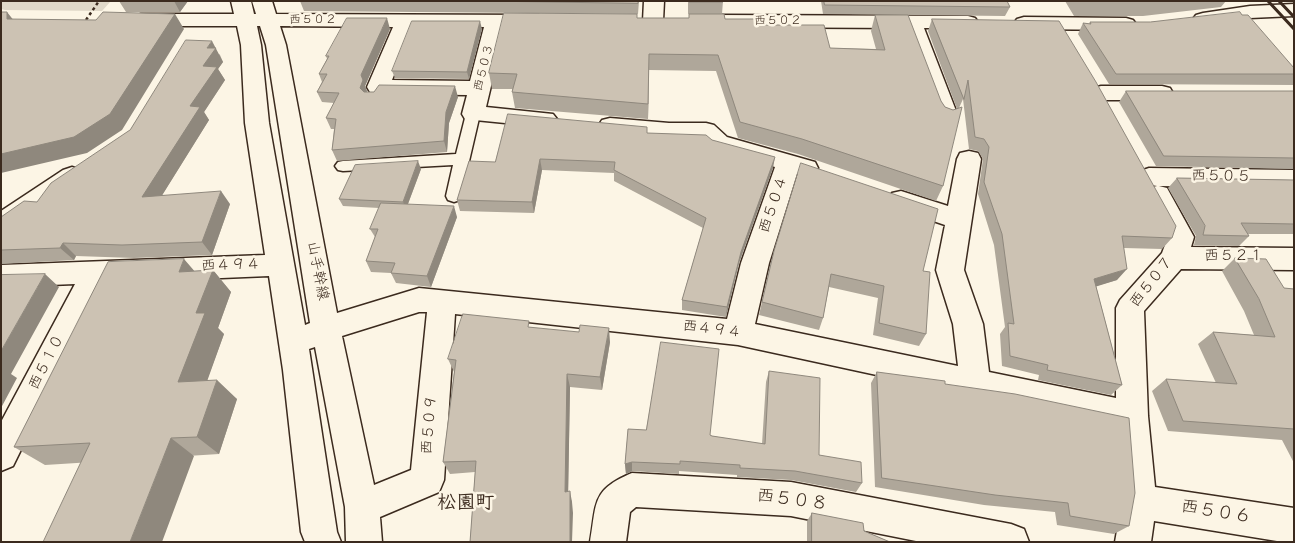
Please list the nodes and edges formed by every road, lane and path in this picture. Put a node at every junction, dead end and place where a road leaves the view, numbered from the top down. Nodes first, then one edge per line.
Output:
1 (99, 1) edge
2 (793, 1) edge
3 (1294, 10) edge
4 (254, 11) edge
5 (1052, 12) edge
6 (1247, 13) edge
7 (86, 20) joint
8 (406, 20) junction
9 (201, 21) junction
10 (496, 21) junction
11 (555, 21) edge
12 (701, 21) edge
13 (1182, 21) edge
14 (797, 22) junction
15 (912, 22) junction
16 (1143, 24) edge
17 (186, 46) edge
18 (1072, 46) edge
19 (1086, 70) edge
20 (480, 88) junction
21 (1101, 93) junction
22 (1178, 93) edge
23 (473, 114) junction
24 (947, 116) edge
25 (1115, 118) edge
26 (563, 120) edge
27 (590, 124) edge
28 (1134, 152) edge
29 (462, 159) junction
30 (969, 159) dead end
31 (789, 162) junction
32 (90, 164) edge
33 (342, 166) dead end
34 (827, 175) edge
35 (1149, 177) junction
36 (1294, 179) edge
37 (883, 194) edge
38 (454, 196) dead end
39 (958, 220) junction
40 (1, 224) edge
41 (1174, 258) junction
42 (1294, 259) edge
43 (281, 265) junction
44 (95, 272) junction
45 (1, 276) edge
46 (442, 301) junction
47 (328, 329) junction
48 (738, 333) junction
49 (293, 342) junction
50 (975, 383) junction
51 (1132, 416) junction
52 (1, 455) edge
53 (1139, 502) junction
54 (362, 507) junction
55 (1294, 526) edge
56 (323, 542) edge
57 (364, 542) edge
58 (608, 542) edge
59 (1011, 542) edge
60 (1133, 542) edge

1 - 7 path
2 - 14 street
3 - 6 street
4 - 8 street, 西５０２
4 - 9 street, 西５０２
4 - 43 street
4 - 47 street, 山手幹線
5 - 15 street, 西５０２
5 - 16 street, 西５０２
5 - 18 street
6 - 13 street
7 - 9 street, 西５０２
8 - 10 street, 西５０２
8 - 20 street
9 - 17 street
10 - 11 street, 西５０２
10 - 20 street, 西５０３
12 - 14 street, 西５０２
14 - 15 street, 西５０２
15 - 24 street
19 - 21 street
20 - 23 street, 西５０３
21 - 22 street
21 - 25 street
23 - 26 street
23 - 29 lane
27 - 31 street
28 - 35 street, 西５０７
29 - 33 lane
29 - 38 lane
30 - 39 street
31 - 34 street, 西５０４
31 - 48 street, 西５０４
32 - 40 street
35 - 36 street, 西５０５
35 - 41 street, 西５０７
37 - 39 street
39 - 50 street
41 - 42 street, 西５２１
41 - 51 street, 西５０７
43 - 44 street, 西４９４
43 - 49 street
44 - 45 street, 西４９４
44 - 52 street, 西５１０
46 - 47 street, 西４９４
46 - 48 street, 西４９４
46 - 54 street, 西５０９
47 - 49 street, 西４９４
47 - 54 street, 山手幹線
48 - 50 street, 西４９４
49 - 56 street
50 - 51 street, 西４９４
51 - 53 street, 西５０７
53 - 55 street, 西５０６
53 - 60 street, 西５０７
54 - 57 street, 山手幹線
58 - 59 street, 西５０８

